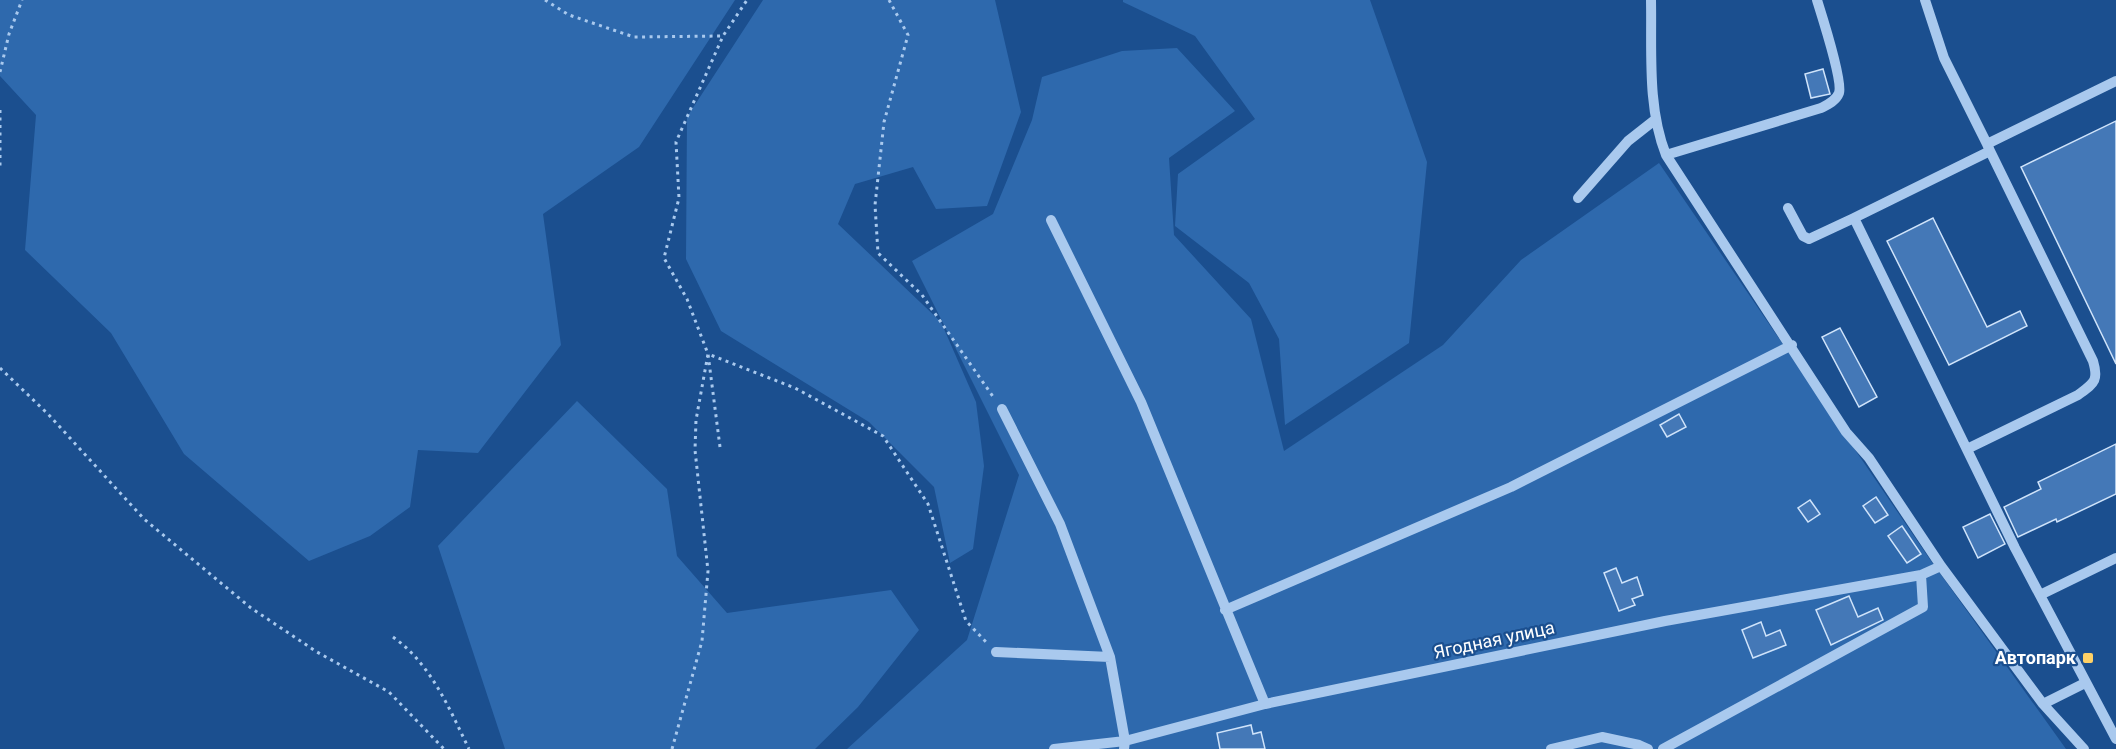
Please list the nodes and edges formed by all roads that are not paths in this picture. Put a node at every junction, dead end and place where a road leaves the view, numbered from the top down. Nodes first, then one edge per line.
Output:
1 (1651, 0) edge
2 (1818, 0) edge
3 (1926, 0) edge
4 (2116, 81) edge
5 (1656, 119) junction
6 (1988, 148) junction
7 (1666, 155) junction
8 (1578, 198) dead end
9 (1788, 208) dead end
10 (1854, 218) junction
11 (1051, 220) dead end
12 (1792, 345) junction
13 (1002, 409) road end
14 (1967, 449) junction
15 (2116, 558) edge
16 (1941, 566) junction
17 (1921, 575) junction
18 (2040, 595) junction
19 (1225, 610) junction
20 (996, 652) road end
21 (1110, 657) junction
22 (2085, 683) junction
23 (1265, 704) junction
24 (2043, 704) junction
25 (2116, 739) edge
26 (1124, 745) edge
27 (1054, 749) edge
28 (1551, 749) edge
29 (1648, 749) edge
30 (1663, 749) edge
31 (2084, 749) edge

1 - 5 street
2 - 7 street
3 - 6 street
4 - 6 street
5 - 7 street
5 - 8 street
6 - 10 street
6 - 14 street
7 - 12 street
9 - 10 street
10 - 14 street
11 - 19 street
12 - 16 street
12 - 19 street
13 - 21 street
14 - 18 street
15 - 18 street
16 - 17 street, Ягодная улица
16 - 24 street
17 - 23 street, Ягодная улица
17 - 30 street
18 - 22 street
19 - 23 street
20 - 21 street
21 - 26 street
22 - 24 street
22 - 25 street
23 - 26 street, Ягодная улица
24 - 31 street
26 - 27 street, Ягодная улица
28 - 29 street

